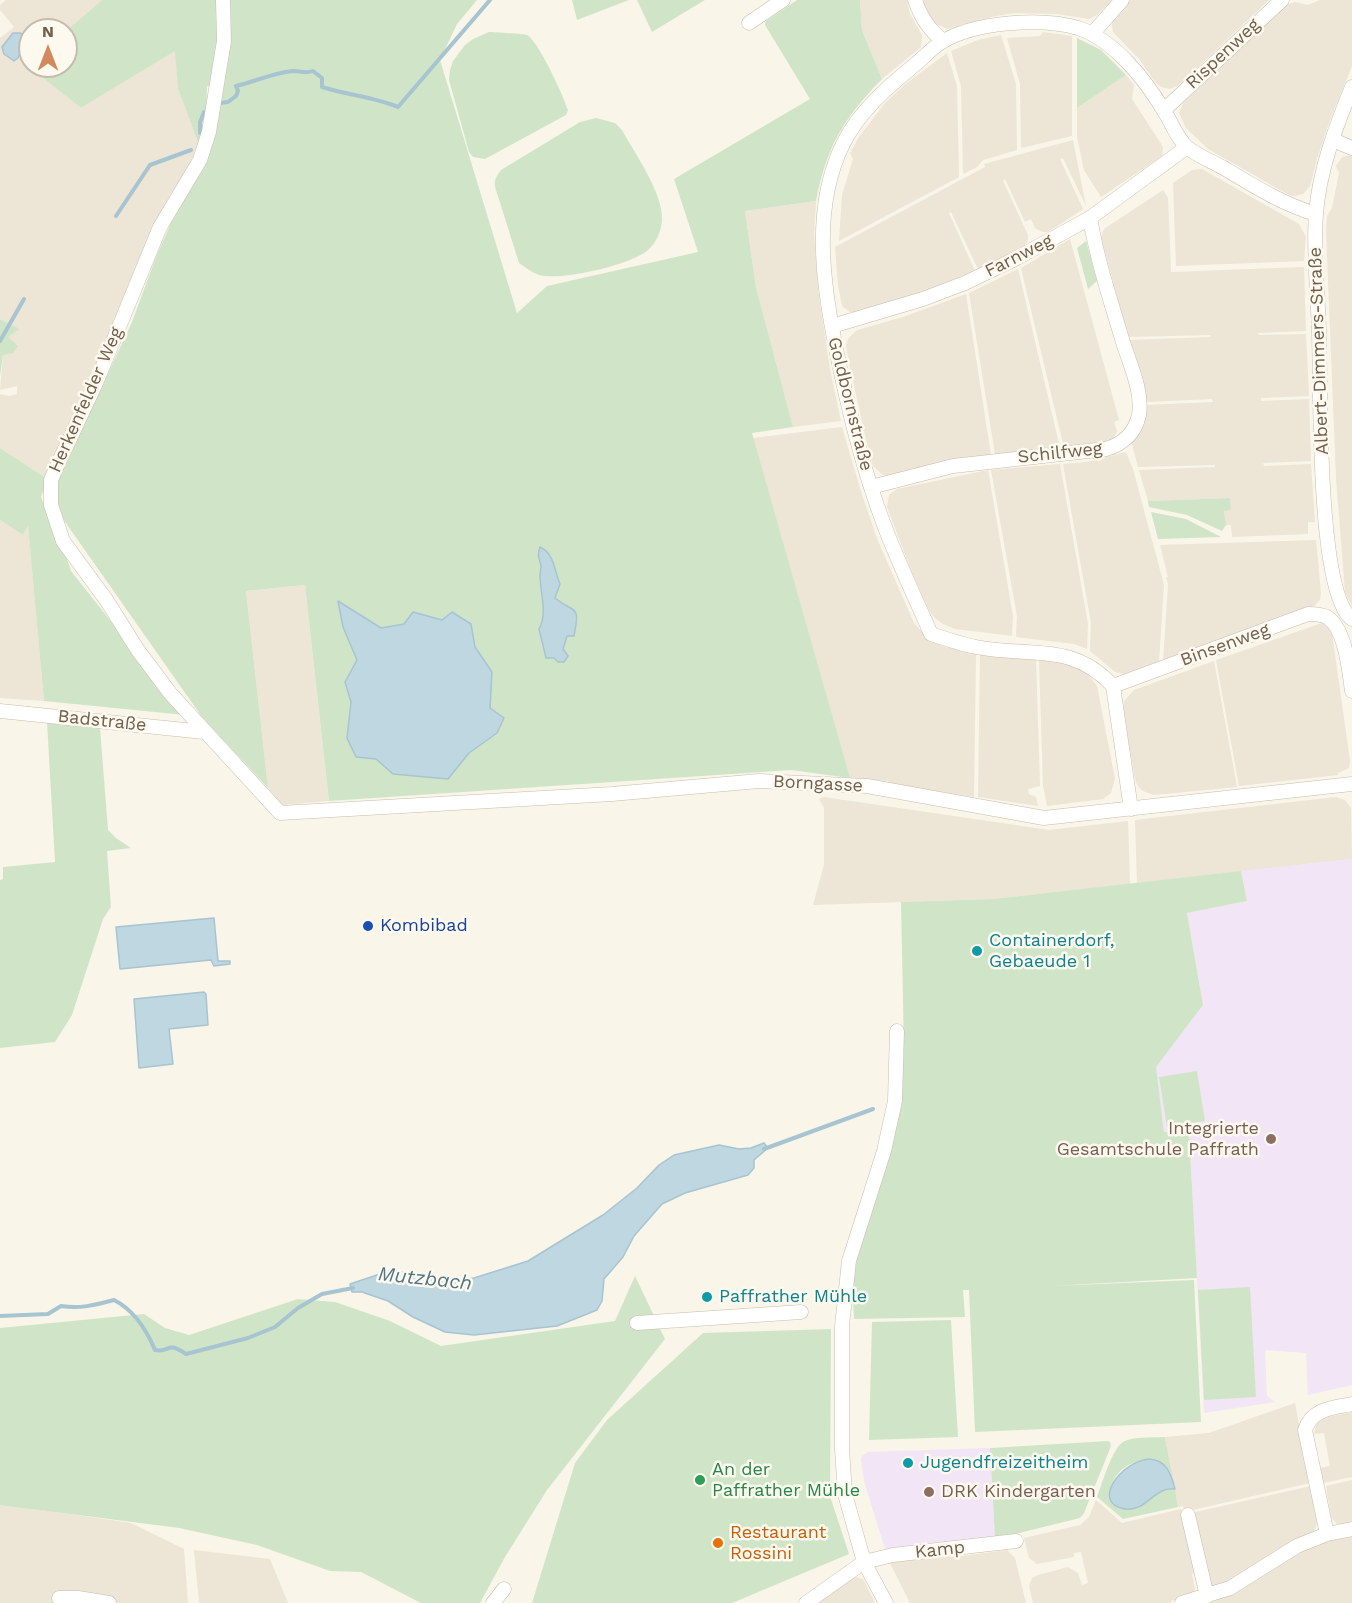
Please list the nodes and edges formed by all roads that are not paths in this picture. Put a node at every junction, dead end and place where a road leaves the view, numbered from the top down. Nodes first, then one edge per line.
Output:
1 (223, 0) edge
2 (783, 0) edge
3 (915, 0) edge
4 (1122, 0) edge
5 (1282, 0) edge
6 (749, 23) dead end
7 (1092, 34) junction
8 (943, 41) junction
9 (1352, 87) edge
10 (1164, 110) junction
11 (1333, 140) junction
12 (1187, 147) junction
13 (1352, 148) edge
14 (1316, 213) junction
15 (1090, 218) junction
16 (831, 326) junction
17 (871, 487) junction
18 (1350, 617) edge
19 (1113, 686) junction
20 (1352, 691) edge
21 (0, 711) edge
22 (204, 732) junction
23 (1352, 784) edge
24 (1131, 809) junction
25 (280, 813) joint
26 (897, 1031) dead end
27 (801, 1312) dead end
28 (637, 1323) dead end
29 (1352, 1404) edge
30 (1188, 1515) dead end
31 (1352, 1529) edge
32 (1327, 1534) junction
33 (1016, 1541) dead end
34 (864, 1562) junction
35 (504, 1589) dead end
36 (1207, 1596) junction
37 (59, 1598) dead end
38 (109, 1603) edge
39 (493, 1603) edge
40 (806, 1603) edge
41 (886, 1603) edge
42 (1182, 1603) edge

1 - 22 street, Herkenfelder Weg
2 - 6 street
3 - 8 street
4 - 7 street
5 - 10 street, Rispenweg
7 - 8 street, Goldbornstraße
7 - 10 street, Goldbornstraße
8 - 16 street, Goldbornstraße
9 - 11 street, Albert-Dimmers-Straße
10 - 12 street, Goldbornstraße
11 - 13 street
11 - 14 street, Albert-Dimmers-Straße
12 - 14 street, Goldbornstraße
12 - 15 street, Farnweg
14 - 18 street, Albert-Dimmers-Straße
15 - 16 street, Farnweg
15 - 17 street, Schilfweg
16 - 17 street, Goldbornstraße
17 - 19 street, Goldbornstraße
19 - 20 street, Binsenweg
19 - 24 street
21 - 22 street, Badstraße
22 - 25 street, Herkenfelder Weg
23 - 24 street, Borngasse
24 - 25 street, Borngasse
26 - 34 street
27 - 28 street
29 - 32 street
30 - 36 street
31 - 32 street
32 - 36 street
33 - 34 street, Kamp
34 - 40 street
34 - 41 street
35 - 39 street
36 - 42 street
37 - 38 street

